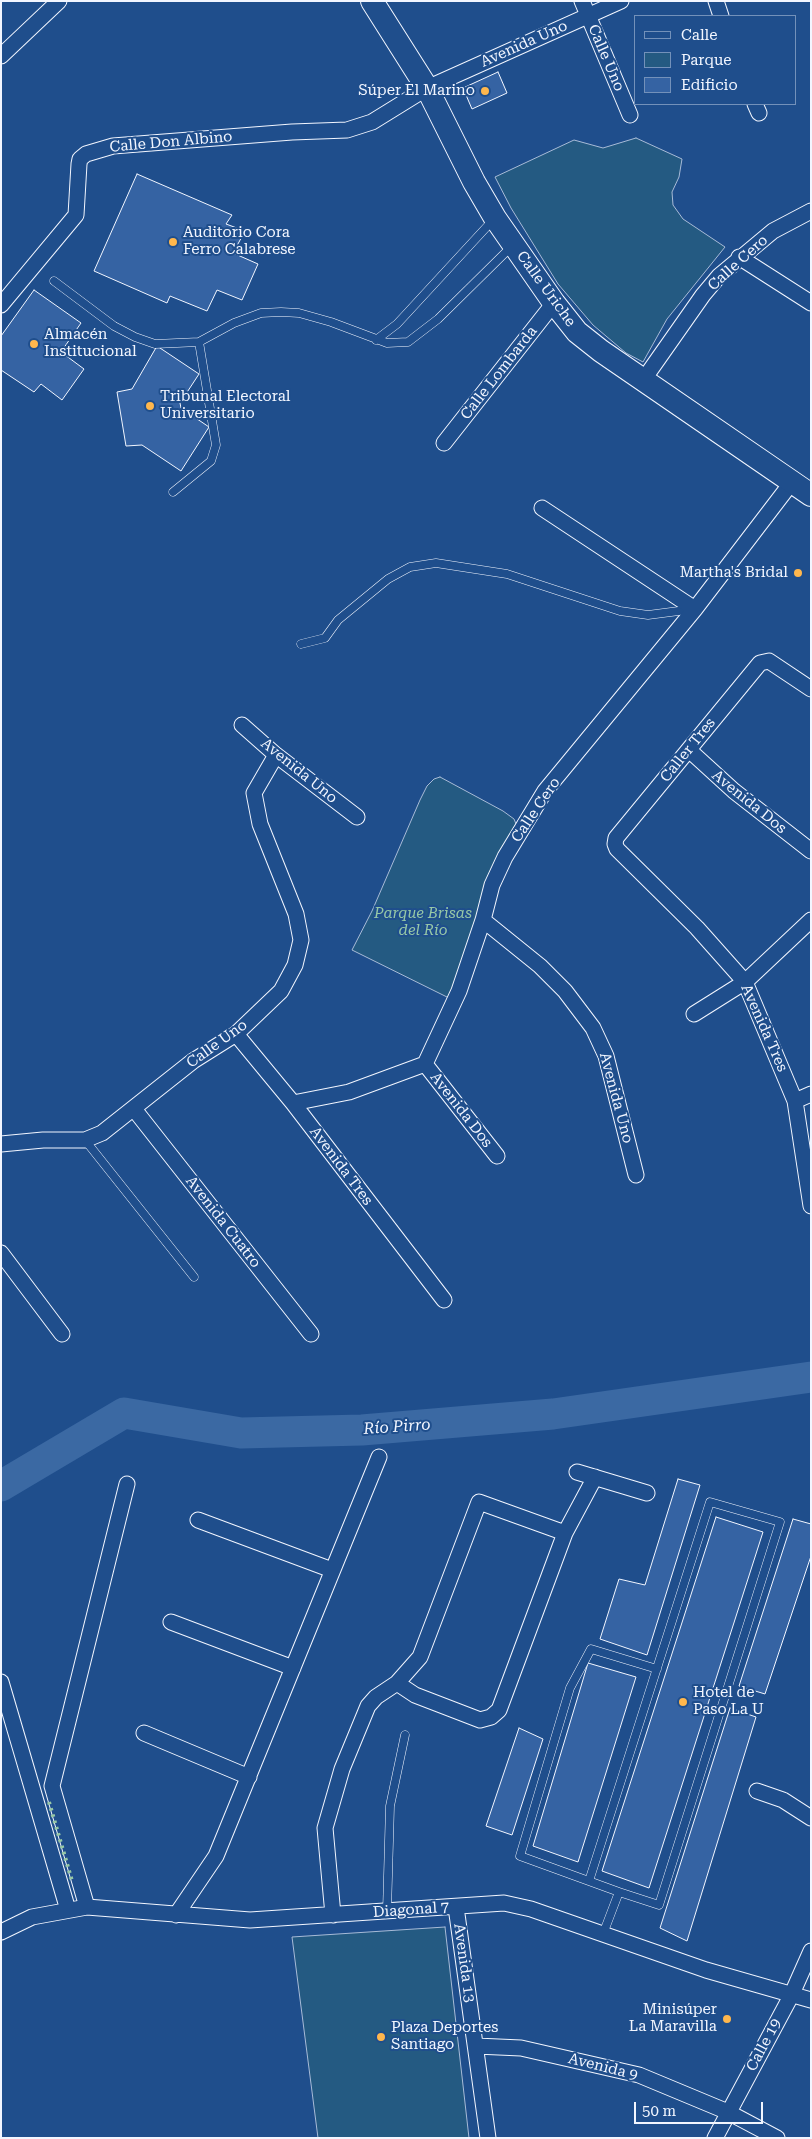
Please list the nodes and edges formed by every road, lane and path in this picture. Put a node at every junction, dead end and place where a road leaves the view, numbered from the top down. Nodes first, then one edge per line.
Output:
1 (59, 1) edge
2 (372, 1) edge
3 (621, 1) edge
4 (716, 1) edge
5 (585, 8) edge
6 (722, 15) edge
7 (1, 56) edge
8 (428, 88) junction
9 (630, 115) dead end
10 (811, 211) edge
11 (495, 218) junction
12 (514, 245) junction
13 (739, 257) junction
14 (54, 281) dead end
15 (554, 303) junction
16 (811, 303) edge
17 (1, 305) edge
18 (376, 340) junction
19 (198, 342) junction
20 (644, 380) junction
21 (444, 443) dead end
22 (792, 482) junction
23 (173, 492) dead end
24 (811, 495) edge
25 (542, 508) dead end
26 (695, 609) junction
27 (301, 644) dead end
28 (811, 689) edge
29 (242, 725) dead end
30 (689, 750) junction
31 (276, 755) junction
32 (357, 817) dead end
33 (616, 838) joint
34 (811, 851) edge
35 (483, 920) junction
36 (811, 920) edge
37 (745, 982) junction
38 (694, 1014) dead end
39 (236, 1034) junction
40 (425, 1064) junction
41 (811, 1094) edge
42 (795, 1100) junction
43 (293, 1103) junction
44 (134, 1109) junction
45 (84, 1140) junction
46 (1, 1144) edge
47 (497, 1156) dead end
48 (636, 1175) dead end
49 (811, 1206) edge
50 (1, 1253) edge
51 (194, 1277) dead end
52 (444, 1300) dead end
53 (62, 1334) dead end
54 (311, 1334) dead end
55 (379, 1457) dead end
56 (578, 1472) dead end
57 (595, 1477) junction
58 (127, 1484) dead end
59 (646, 1493) dead end
60 (198, 1520) dead end
61 (565, 1533) junction
62 (332, 1570) junction
63 (171, 1622) dead end
64 (293, 1668) junction
65 (657, 1669) junction
66 (1, 1682) edge
67 (397, 1683) junction
68 (144, 1733) dead end
69 (405, 1735) dead end
70 (249, 1776) junction
71 (52, 1786) junction
72 (34, 1790) junction
73 (758, 1791) dead end
74 (811, 1818) edge
75 (589, 1881) junction
76 (619, 1892) junction
77 (87, 1907) junction
78 (456, 1907) junction
79 (68, 1910) junction
80 (387, 1911) junction
81 (176, 1915) junction
82 (333, 1915) junction
83 (1, 1932) edge
84 (603, 1934) junction
85 (811, 1951) edge
86 (791, 1996) junction
87 (811, 2000) edge
88 (476, 2046) junction
89 (728, 2112) junction
90 (488, 2138) edge
91 (714, 2138) edge
92 (777, 2138) edge

1 - 7 street
2 - 8 main road, Calle Uriche
3 - 5 street, Avenida Uno
4 - 6 street
5 - 8 street, Avenida Uno
5 - 9 street, Calle Uno
8 - 11 main road, Calle Uriche
8 - 17 street, Calle Don Albino
10 - 13 street, Calle Cero
11 - 12 main road, Calle Uriche
11 - 18 lane
12 - 15 main road, Calle Uriche
12 - 18 lane
13 - 16 street
13 - 20 street, Calle Cero
14 - 19 lane
15 - 20 main road, Calle Uriche
15 - 21 street, Calle Lombarda
18 - 19 lane
19 - 23 lane
20 - 22 main road, Calle Uriche
22 - 24 main road, Calle Uriche
22 - 26 street, Calle Cero
25 - 26 street
26 - 27 lane
26 - 35 street, Calle Cero
28 - 30 street, Caller Tres
29 - 31 street, Avenida Uno
30 - 33 street, Caller Tres
30 - 34 street, Avenida Dos
31 - 32 street, Avenida Uno
31 - 39 street, Calle Uno
33 - 37 street, Avenida Tres
35 - 40 street, Calle Cero
35 - 48 street, Avenida Uno
36 - 37 street
37 - 38 street
37 - 42 street, Avenida Tres
39 - 43 street, Avenida Tres
39 - 44 street, Calle Uno
40 - 43 street
40 - 47 street, Avenida Dos
41 - 42 street
42 - 49 street, Avenida Tres
43 - 52 street, Avenida Tres
44 - 45 street, Calle Uno
44 - 54 street, Avenida Cuatro
45 - 46 street, Calle Uno
45 - 51 lane
50 - 53 street
55 - 62 street
56 - 57 street
57 - 59 street
57 - 61 street
58 - 71 street
60 - 62 street
61 - 67 street
61 - 67 street
62 - 64 street
63 - 64 street
64 - 70 street
65 - 75 lane
65 - 75 lane
65 - 76 lane
66 - 72 street
67 - 82 street
68 - 70 street
69 - 80 lane
70 - 81 street
71 - 72 street
71 - 77 street
72 - 79 street
73 - 74 street
75 - 76 lane
76 - 84 lane
77 - 79 street, Diagonal 7
77 - 81 street, Diagonal 7
78 - 80 street, Diagonal 7
78 - 84 street, Diagonal 7
78 - 88 street, Avenida 13
79 - 83 street, Diagonal 7
80 - 82 street, Diagonal 7
81 - 82 street, Diagonal 7
84 - 86 street, Diagonal 7
85 - 86 street, Calle 19
86 - 87 street, Diagonal 7
86 - 89 street, Calle 19
88 - 89 street, Avenida 9
88 - 90 street, Avenida 13
89 - 91 street, Calle 19
89 - 92 street, Avenida 9

